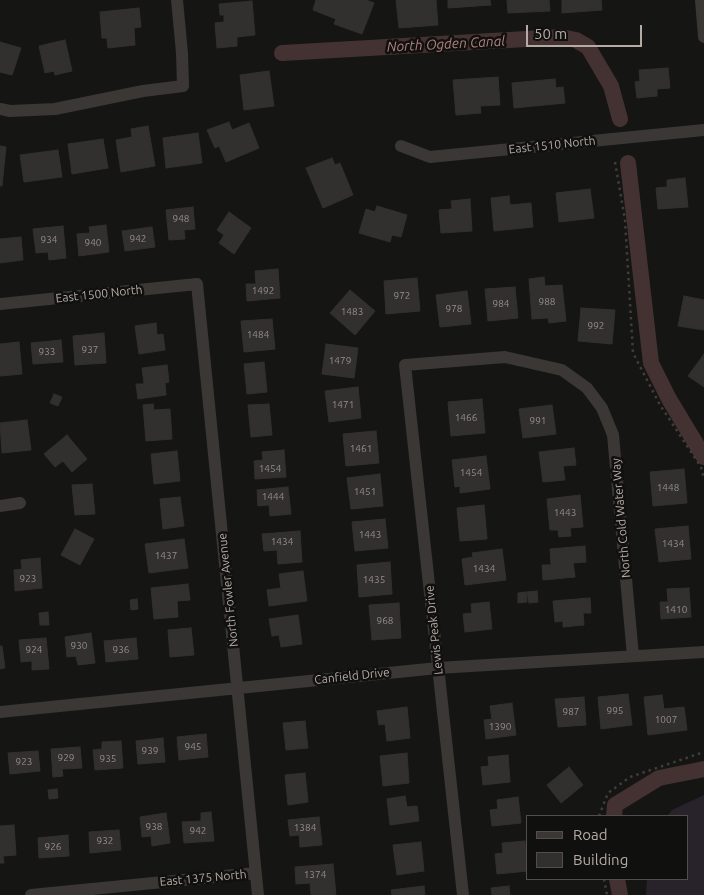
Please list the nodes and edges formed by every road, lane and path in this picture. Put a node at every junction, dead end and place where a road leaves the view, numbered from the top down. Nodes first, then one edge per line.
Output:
1 (177, 0) edge
2 (701, 0) edge
3 (704, 37) edge
4 (0, 109) edge
5 (704, 130) edge
6 (401, 146) dead end
7 (615, 162) dead end
8 (197, 284) joint
9 (0, 304) edge
10 (405, 365) joint
11 (704, 478) edge
12 (20, 503) dead end
13 (0, 506) edge
14 (704, 652) edge
15 (633, 656) junction
16 (438, 668) junction
17 (237, 688) junction
18 (0, 712) edge
19 (704, 752) edge
20 (599, 815) edge
21 (255, 873) junction
22 (604, 880) edge
23 (57, 894) edge
24 (31, 895) edge
25 (258, 895) edge
26 (463, 895) edge
27 (607, 895) edge

1 - 4 street
2 - 3 street
5 - 6 street, East 1510 North
7 - 11 path
8 - 9 street, East 1500 North
8 - 17 street, North Fowler Avenue
10 - 15 street, North Cold Water Way
10 - 16 street, Lewis Peak Drive
12 - 13 street
14 - 15 street, Canfield Drive
15 - 16 street, Canfield Drive
16 - 17 street, Canfield Drive
16 - 26 street, Lewis Peak Drive
17 - 18 street, Canfield Drive
17 - 21 street, North Fowler Avenue
19 - 20 path
21 - 23 street, East 1375 North
21 - 25 street, North Fowler Avenue
22 - 27 path
23 - 24 street, East 1375 North

